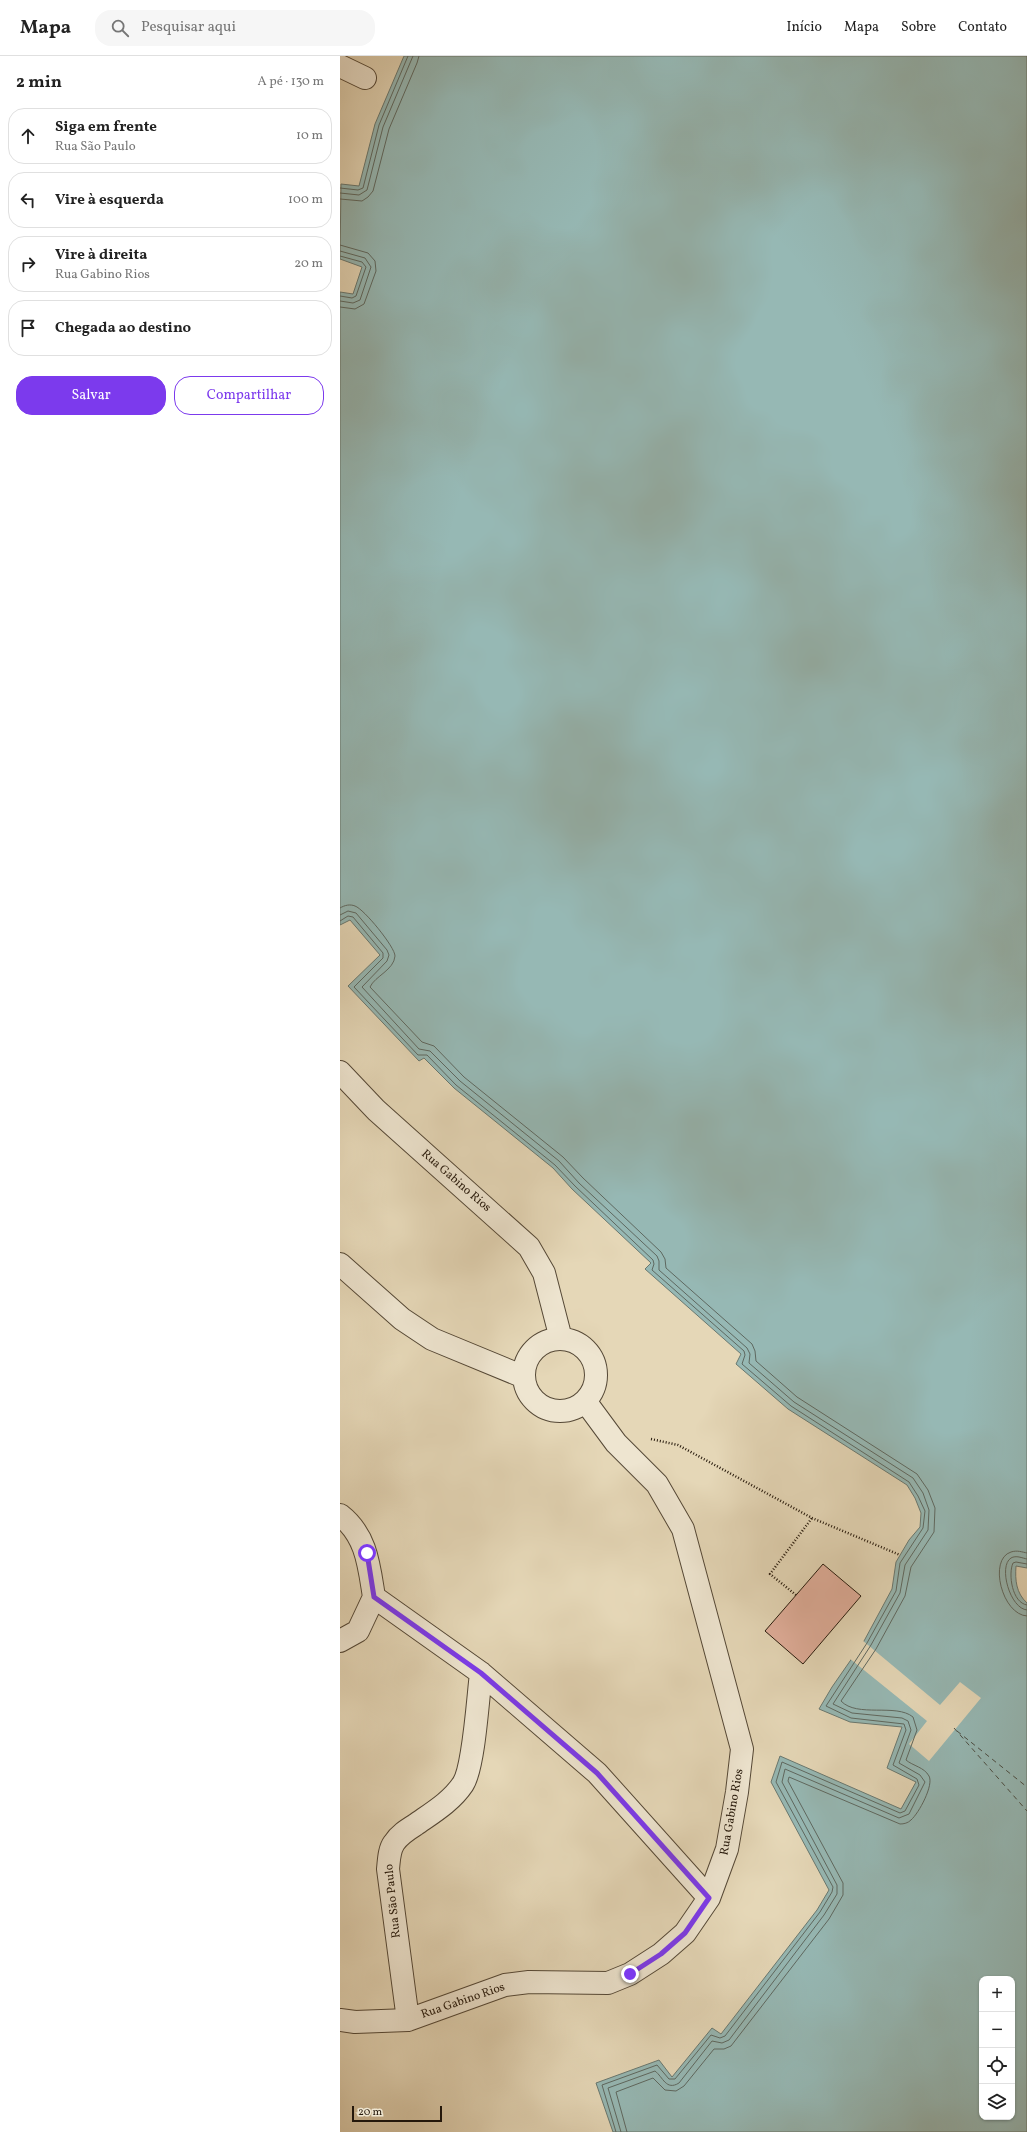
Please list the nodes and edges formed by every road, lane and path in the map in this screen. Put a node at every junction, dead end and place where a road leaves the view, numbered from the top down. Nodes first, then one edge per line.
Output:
1 (340, 66) edge
2 (364, 78) dead end
3 (340, 1072) edge
4 (340, 1264) edge
5 (561, 1339) junction
6 (524, 1377) junction
7 (585, 1401) junction
8 (620, 1446) junction
9 (340, 1515) edge
10 (812, 1518) junction
11 (900, 1555) dead end
12 (796, 1595) dead end
13 (374, 1597) junction
14 (340, 1641) edge
15 (481, 1673) junction
16 (709, 1898) junction
17 (340, 2020) edge
18 (408, 2020) junction

1 - 2 street
3 - 5 street, Rua Gabino Rios
4 - 6 street
5 - 6 street
5 - 7 street
6 - 7 street
7 - 8 street, Rua Gabino Rios
8 - 10 path
8 - 16 street, Rua Gabino Rios
9 - 13 street
10 - 11 path
10 - 12 path
13 - 14 street
13 - 15 street
15 - 16 street
15 - 18 street, Rua São Paulo
16 - 18 street, Rua Gabino Rios
17 - 18 street, Rua Gabino Rios

